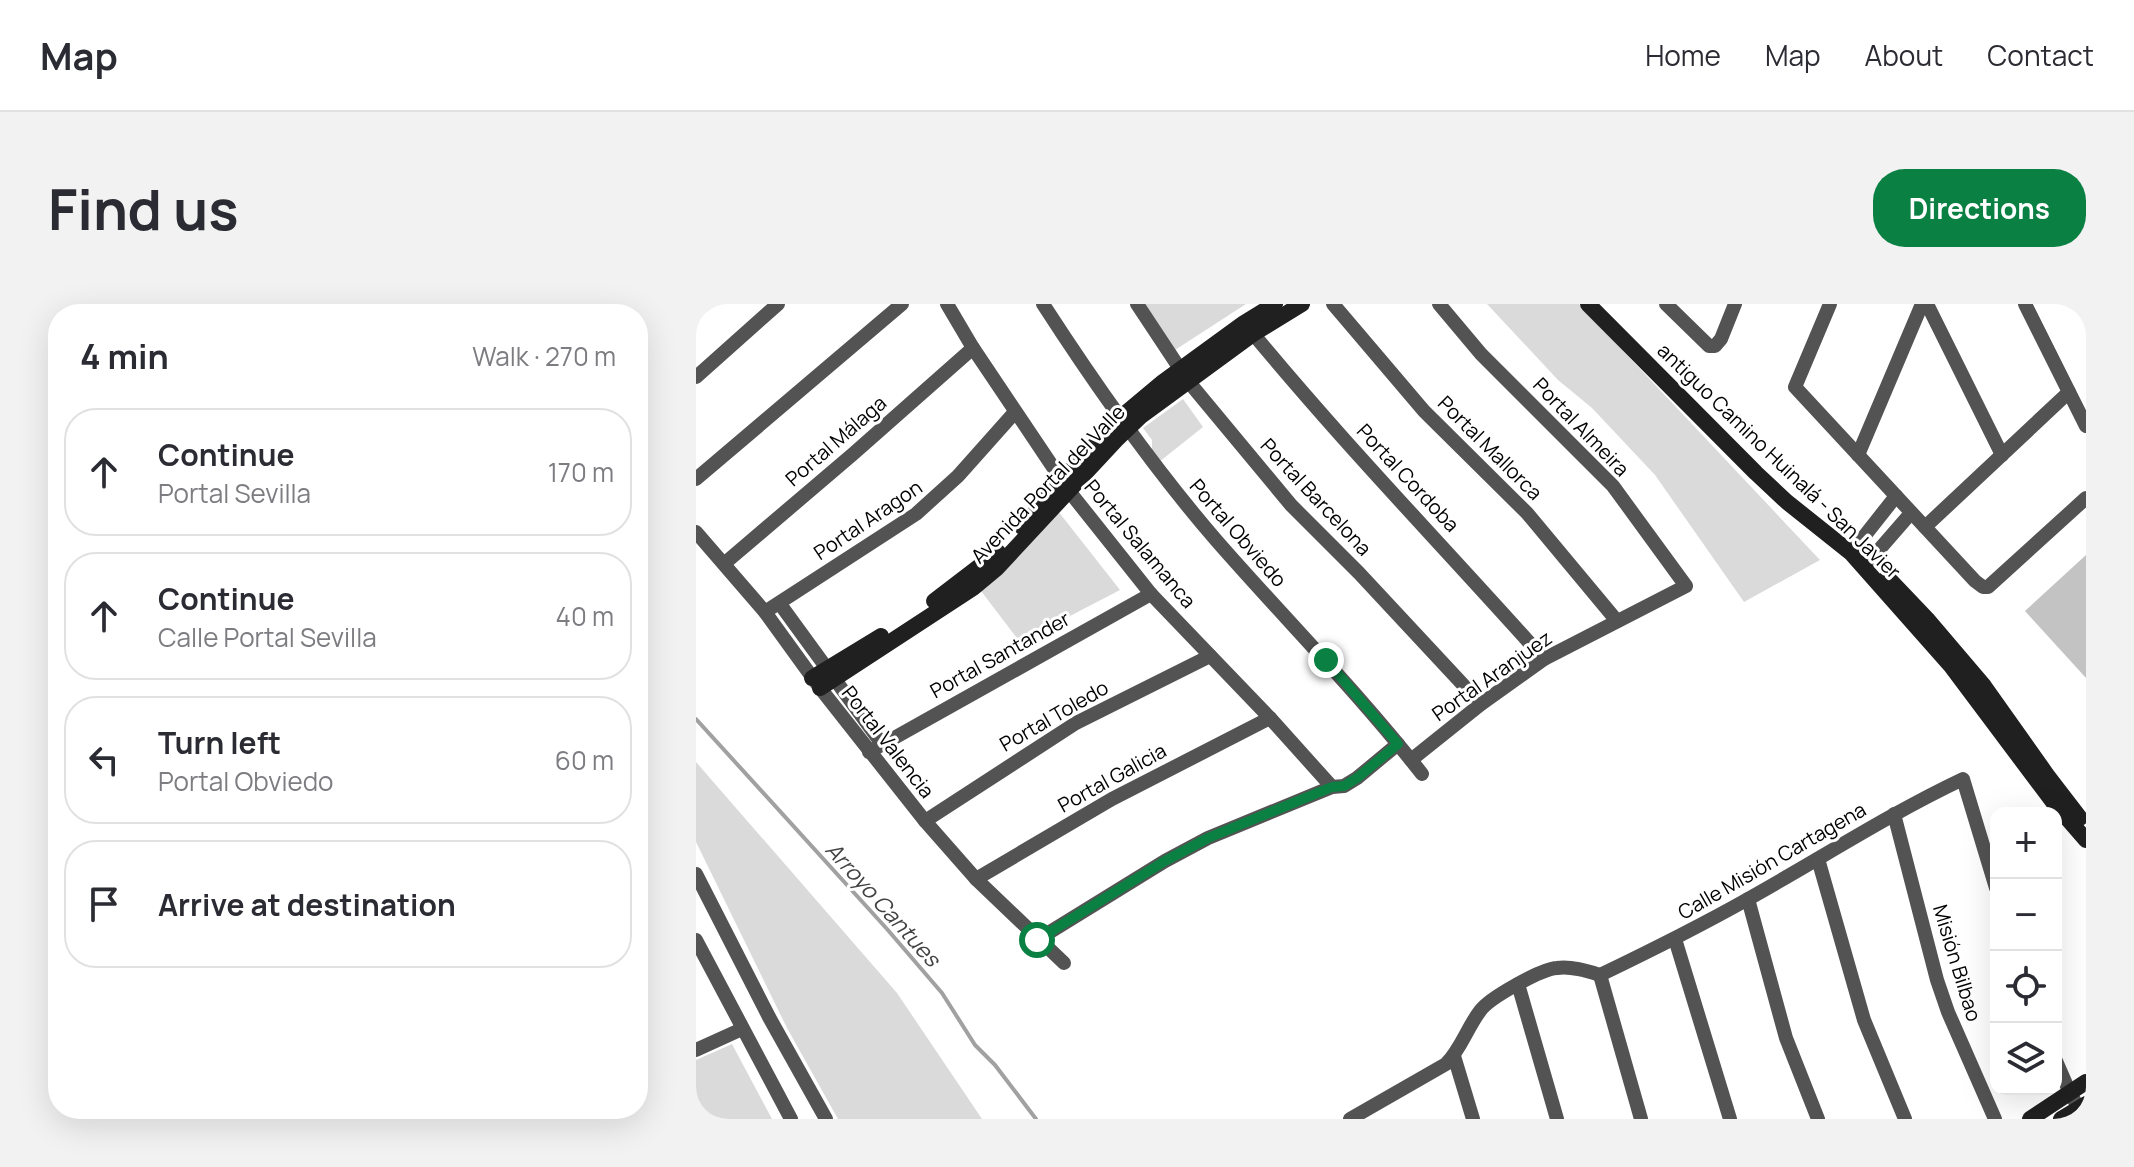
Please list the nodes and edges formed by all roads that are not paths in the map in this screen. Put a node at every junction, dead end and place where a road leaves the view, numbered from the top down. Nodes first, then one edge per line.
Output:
1 (778, 304) edge
2 (902, 304) edge
3 (947, 304) edge
4 (1043, 304) edge
5 (1137, 304) edge
6 (1275, 304) edge
7 (1302, 304) edge
8 (1333, 304) edge
9 (1439, 304) edge
10 (1588, 304) edge
11 (1600, 304) edge
12 (1666, 304) edge
13 (1735, 304) edge
14 (1830, 304) edge
15 (1925, 304) edge
16 (2025, 304) edge
17 (1248, 328) junction
18 (973, 348) junction
19 (1184, 375) junction
20 (696, 377) edge
21 (2069, 392) junction
22 (1015, 412) junction
23 (1124, 423) junction
24 (2086, 426) edge
25 (1858, 455) junction
26 (2002, 455) junction
27 (696, 479) edge
28 (1065, 486) junction
29 (1896, 496) junction
30 (2086, 498) edge
31 (1911, 513) junction
32 (1925, 527) junction
33 (1869, 528) junction
34 (696, 532) edge
35 (1884, 544) junction
36 (1853, 548) junction
37 (725, 563) junction
38 (1867, 563) junction
39 (1686, 586) joint
40 (1151, 594) junction
41 (780, 604) junction
42 (765, 612) junction
43 (1617, 621) junction
44 (1210, 656) junction
45 (1544, 659) junction
46 (823, 679) junction
47 (1481, 704) junction
48 (1270, 718) junction
49 (1398, 744) junction
50 (876, 748) junction
51 (1411, 760) junction
52 (1422, 774) dead end
53 (1332, 787) junction
54 (1894, 814) junction
55 (925, 821) junction
56 (2085, 821) edge
57 (2086, 840) edge
58 (1818, 859) junction
59 (696, 874) edge
60 (976, 879) junction
61 (1993, 879) edge
62 (1748, 899) junction
63 (1675, 939) junction
64 (1037, 940) junction
65 (698, 951) edge
66 (1064, 963) dead end
67 (1600, 975) junction
68 (1518, 984) junction
69 (742, 1029) junction
70 (696, 1050) edge
71 (1454, 1056) junction
72 (2062, 1075) edge
73 (2086, 1082) edge
74 (2070, 1093) junction
75 (1382, 1102) junction
76 (2083, 1111) edge
77 (791, 1119) edge
78 (826, 1119) edge
79 (1350, 1119) edge
80 (1387, 1119) edge
81 (1473, 1119) edge
82 (1557, 1119) edge
83 (1641, 1119) edge
84 (1730, 1119) edge
85 (1818, 1119) edge
86 (1905, 1119) edge
87 (1995, 1119) edge
88 (2030, 1119) edge
89 (2061, 1119) edge

1 - 20 street
2 - 27 street
3 - 18 street, Portal Salamanca
4 - 23 street, Portal Obviedo
5 - 19 street, Portal Barcelona
6 - 17 main road, Avenida Portal del Valle
7 - 17 main road, Avenida Portal del Valle
8 - 43 street, Portal Mallorca
9 - 39 street, Portal Almeira
10 - 36 main road, antiguo Camino Huinalá - San Javier
11 - 36 main road
12 - 13 street
14 - 25 street
15 - 25 street
15 - 26 street
16 - 21 street
17 - 19 main road, Avenida Portal del Valle
17 - 45 street, Portal Cordoba
18 - 22 street, Portal Salamanca
18 - 37 street, Portal Málaga
19 - 23 main road, Avenida Portal del Valle
19 - 47 street, Portal Barcelona
21 - 24 street
21 - 26 street
22 - 28 street, Portal Salamanca
22 - 41 street, Portal Aragon
23 - 28 main road, Avenida Portal del Valle
23 - 49 street, Portal Obviedo
25 - 29 street
26 - 32 street
28 - 40 street, Portal Salamanca
28 - 46 main road, Avenida Portal del Valle
29 - 31 street
29 - 33 street
30 - 32 street
31 - 32 street
31 - 35 street
33 - 35 street
33 - 36 street
34 - 37 street, Portal Valencia
35 - 38 street
36 - 38 main road
37 - 42 street, Portal Valencia
38 - 56 main road
38 - 57 main road, antiguo Camino Huinalá - San Javier
39 - 43 street, Portal Aranjuez
40 - 44 street, Portal Salamanca
40 - 50 street, Portal Santander
41 - 42 street, Portal Aragon
41 - 46 street
42 - 46 street, Portal Valencia
43 - 45 street, Portal Aranjuez
44 - 48 street, Portal Salamanca
44 - 55 street, Portal Toledo
45 - 47 street, Portal Aranjuez
46 - 50 street, Portal Valencia
47 - 51 street, Portal Aranjuez
48 - 53 street, Portal Salamanca
48 - 60 street, Portal Galicia
49 - 51 street, Portal Obviedo
49 - 53 street
50 - 55 street, Portal Valencia
51 - 52 street, Portal Obviedo
53 - 64 street
54 - 58 street, Calle Misión Cartagena
54 - 61 street, Calle Misión Cartagena
54 - 87 street, Misión Bilbao
55 - 60 street, Portal Valencia
58 - 62 street, Calle Misión Cartagena
58 - 86 street
59 - 78 street
60 - 64 street, Portal Valencia
62 - 63 street, Calle Misión Cartagena
62 - 85 street
63 - 67 street, Calle Misión Cartagena
63 - 84 street
64 - 66 street, Portal Valencia
65 - 69 street
67 - 68 street
67 - 83 street
68 - 71 street
68 - 82 street
69 - 70 street
69 - 77 street
71 - 75 street
71 - 81 street
72 - 74 street
73 - 74 main road
74 - 76 street
74 - 88 main road
75 - 79 street
75 - 80 street
76 - 89 main road

